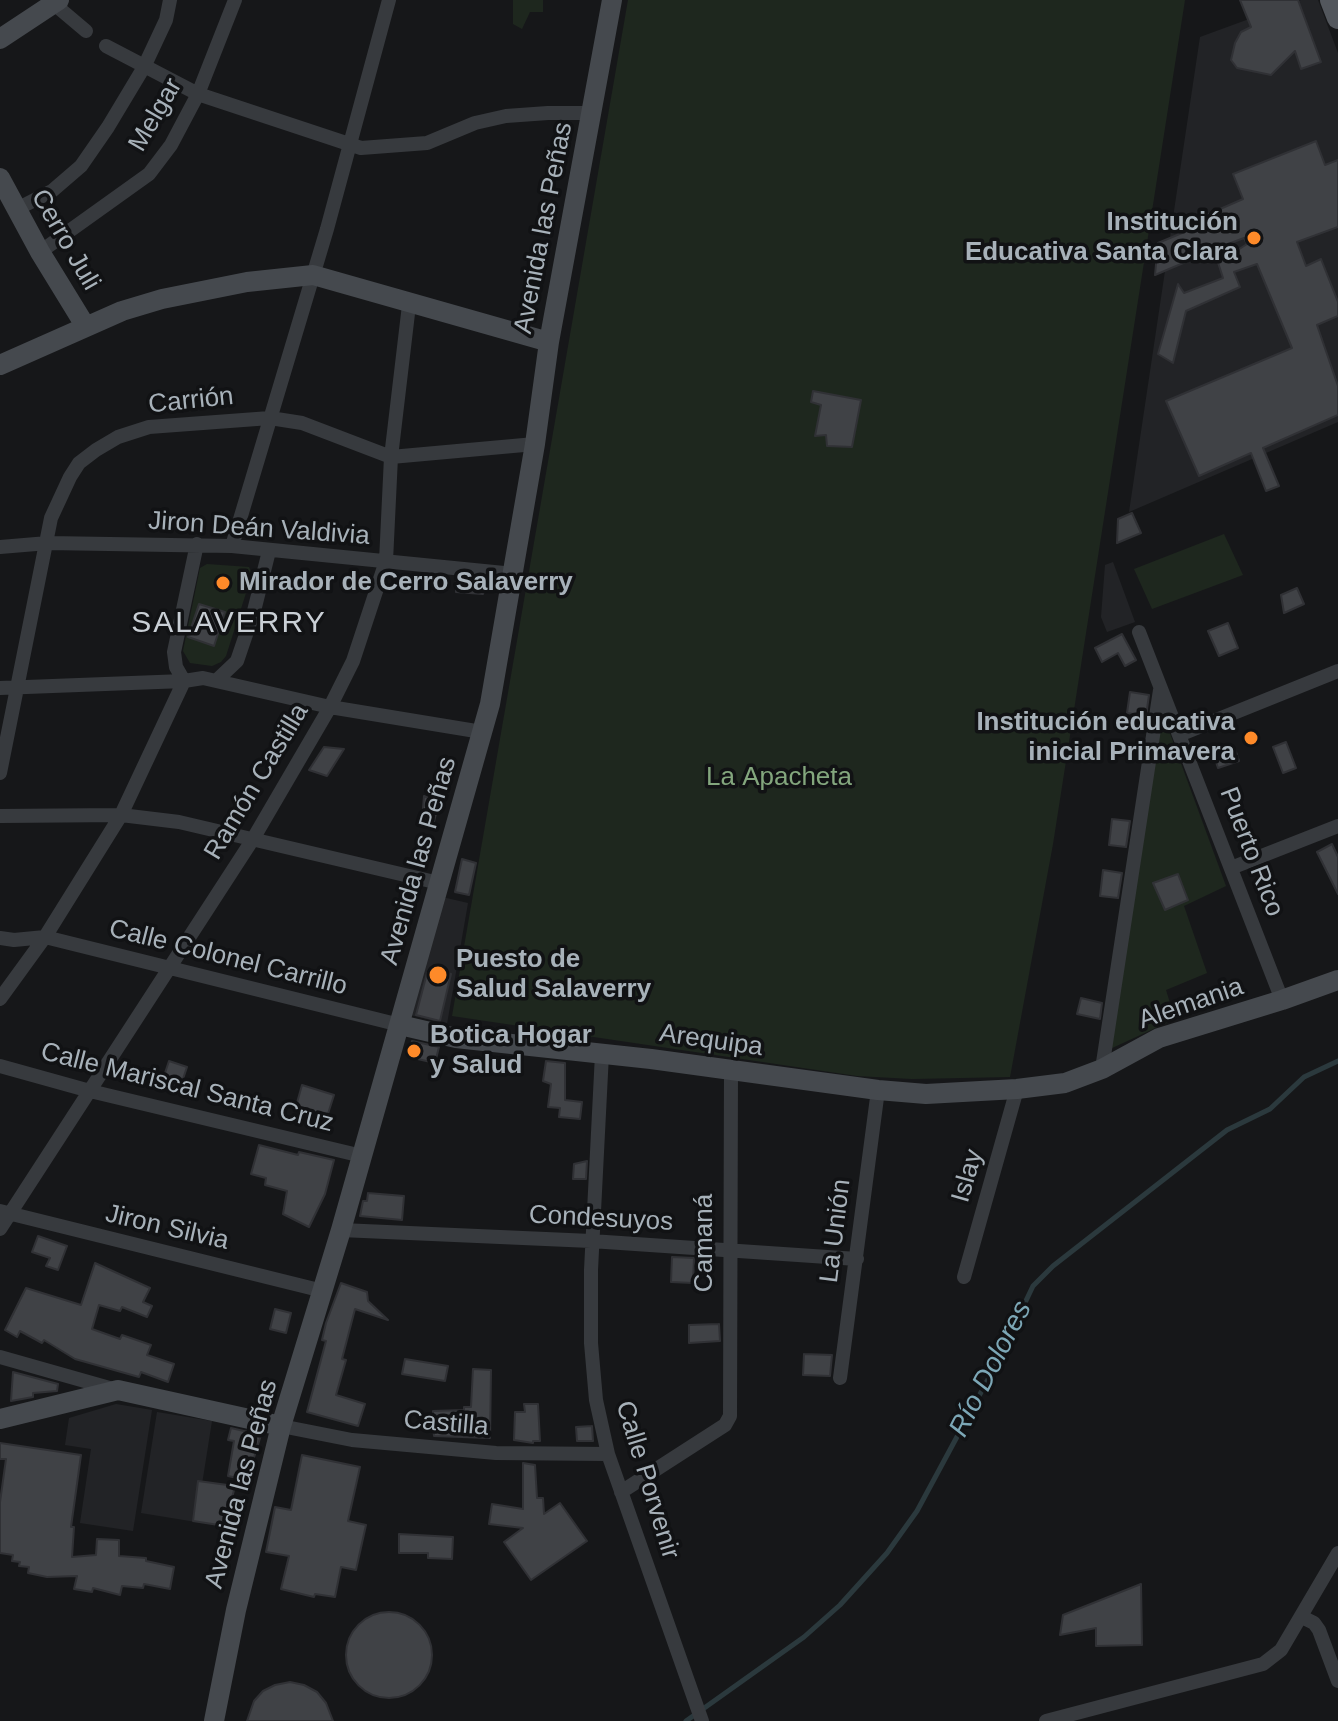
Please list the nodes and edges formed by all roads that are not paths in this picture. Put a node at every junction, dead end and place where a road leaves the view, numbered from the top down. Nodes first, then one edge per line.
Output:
1 (170, 0) edge
2 (235, 0) edge
3 (389, 0) edge
4 (612, 0) edge
5 (1331, 0) edge
6 (56, 2) edge
7 (1338, 18) edge
8 (86, 31) dead end
9 (0, 39) edge
10 (106, 46) dead end
11 (144, 67) junction
12 (198, 94) junction
13 (592, 113) junction
14 (351, 145) junction
15 (0, 178) edge
16 (17, 209) junction
17 (40, 252) junction
18 (313, 275) junction
19 (409, 305) junction
20 (86, 327) junction
21 (549, 342) junction
22 (0, 365) edge
23 (270, 418) junction
24 (535, 444) junction
25 (391, 457) junction
26 (48, 543) junction
27 (197, 544) junction
28 (232, 546) junction
29 (0, 547) edge
30 (269, 551) junction
31 (386, 561) junction
32 (514, 574) junction
33 (1139, 632) dead end
34 (1338, 671) edge
35 (218, 679) junction
36 (184, 681) junction
37 (0, 688) edge
38 (17, 689) junction
39 (1160, 689) junction
40 (330, 707) junction
41 (482, 732) junction
42 (1179, 735) junction
43 (0, 773) edge
44 (121, 815) junction
45 (0, 816) edge
46 (1338, 826) edge
47 (253, 839) junction
48 (1231, 868) junction
49 (439, 883) junction
50 (45, 937) junction
51 (0, 938) edge
52 (168, 968) junction
53 (1338, 980) edge
54 (0, 999) edge
55 (1282, 1000) junction
56 (400, 1025) junction
57 (602, 1054) junction
58 (0, 1066) edge
59 (1102, 1069) junction
60 (731, 1070) junction
61 (1017, 1089) junction
62 (878, 1090) junction
63 (90, 1091) junction
64 (362, 1156) junction
65 (5, 1212) edge
66 (0, 1229) edge
67 (341, 1230) junction
68 (591, 1241) junction
69 (732, 1252) junction
70 (857, 1259) junction
71 (964, 1277) dead end
72 (323, 1291) junction
73 (0, 1357) edge
74 (840, 1378) dead end
75 (118, 1390) junction
76 (0, 1419) edge
77 (281, 1426) junction
78 (608, 1454) junction
79 (621, 1492) junction
80 (1338, 1553) edge
81 (1302, 1617) junction
82 (1338, 1681) edge
83 (214, 1721) edge
84 (702, 1721) edge
85 (1046, 1721) edge

1 - 11 street
2 - 12 street, Melgar
3 - 14 street
4 - 13 street, Avenida las Peñas
5 - 7 main road
6 - 8 street
6 - 9 street
10 - 11 street
11 - 12 street
11 - 16 street
12 - 14 street
12 - 17 street, Melgar
13 - 14 street
13 - 21 street, Avenida las Peñas
14 - 18 street
15 - 16 street, Cerro Juli
16 - 17 street, Cerro Juli
17 - 20 street, Cerro Juli
18 - 19 street
18 - 20 street
18 - 23 street
19 - 21 street
19 - 25 street, Ramón Castilla
20 - 22 street
21 - 24 street, Avenida las Peñas
23 - 25 street, Carrión
23 - 26 street, Carrión
23 - 28 street
24 - 25 street, Carrión
24 - 32 street, Avenida las Peñas
25 - 31 street, Ramón Castilla
26 - 27 street, Jiron Deán Valdivia
26 - 29 street, Jiron Deán Valdivia
26 - 38 street, Carrión
27 - 28 street, Jiron Deán Valdivia
27 - 36 street
28 - 30 street, Jiron Deán Valdivia
30 - 31 street, Jiron Deán Valdivia
30 - 35 street
31 - 32 street, Jiron Deán Valdivia
31 - 40 street, Ramón Castilla
32 - 41 street, Avenida las Peñas
33 - 39 street, Puerto Rico
34 - 42 street
35 - 36 street
35 - 40 street
36 - 38 street
36 - 44 street
37 - 38 street
38 - 43 street, Carrión
39 - 42 street, Puerto Rico
39 - 59 street
40 - 41 street
40 - 47 street, Ramón Castilla
41 - 49 street, Avenida las Peñas
42 - 48 street, Puerto Rico
44 - 45 street
44 - 47 street
44 - 50 street
46 - 48 street
47 - 49 street
47 - 52 street, Ramón Castilla
48 - 55 street, Puerto Rico
49 - 56 street, Avenida las Peñas
50 - 51 street, Calle Colonel Carrillo
50 - 52 street, Calle Colonel Carrillo
50 - 54 street
52 - 56 street, Calle Colonel Carrillo
52 - 63 street, Ramón Castilla
53 - 55 street, Alemania
55 - 59 street, Alemania
56 - 57 street, Arequipa
56 - 64 street, Avenida las Peñas
57 - 60 street, Arequipa
57 - 68 street, Calle Porvenir
58 - 63 street, Calle Mariscal Santa Cruz
59 - 61 street, Alemania
60 - 62 street, Arequipa
60 - 69 street, Camaná
61 - 62 street, Arequipa
61 - 71 street, Islay
62 - 70 street, La Unión
63 - 64 street, Calle Mariscal Santa Cruz
63 - 65 street, Ramón Castilla
64 - 67 street, Avenida las Peñas
65 - 66 street, Ramón Castilla
65 - 72 street, Jiron Silvia
67 - 68 street, Condesuyos
67 - 72 street, Avenida las Peñas
68 - 69 street, Condesuyos
68 - 78 street, Calle Porvenir
69 - 70 street, Condesuyos
69 - 79 street, Camaná
70 - 74 street, La Unión
72 - 77 street, Avenida las Peñas
73 - 75 street
75 - 76 street
75 - 77 street
77 - 78 street, Castilla
77 - 83 street, Avenida las Peñas
78 - 79 street, Calle Porvenir
79 - 84 street, Calle Porvenir
80 - 81 street
81 - 82 street
81 - 85 street

